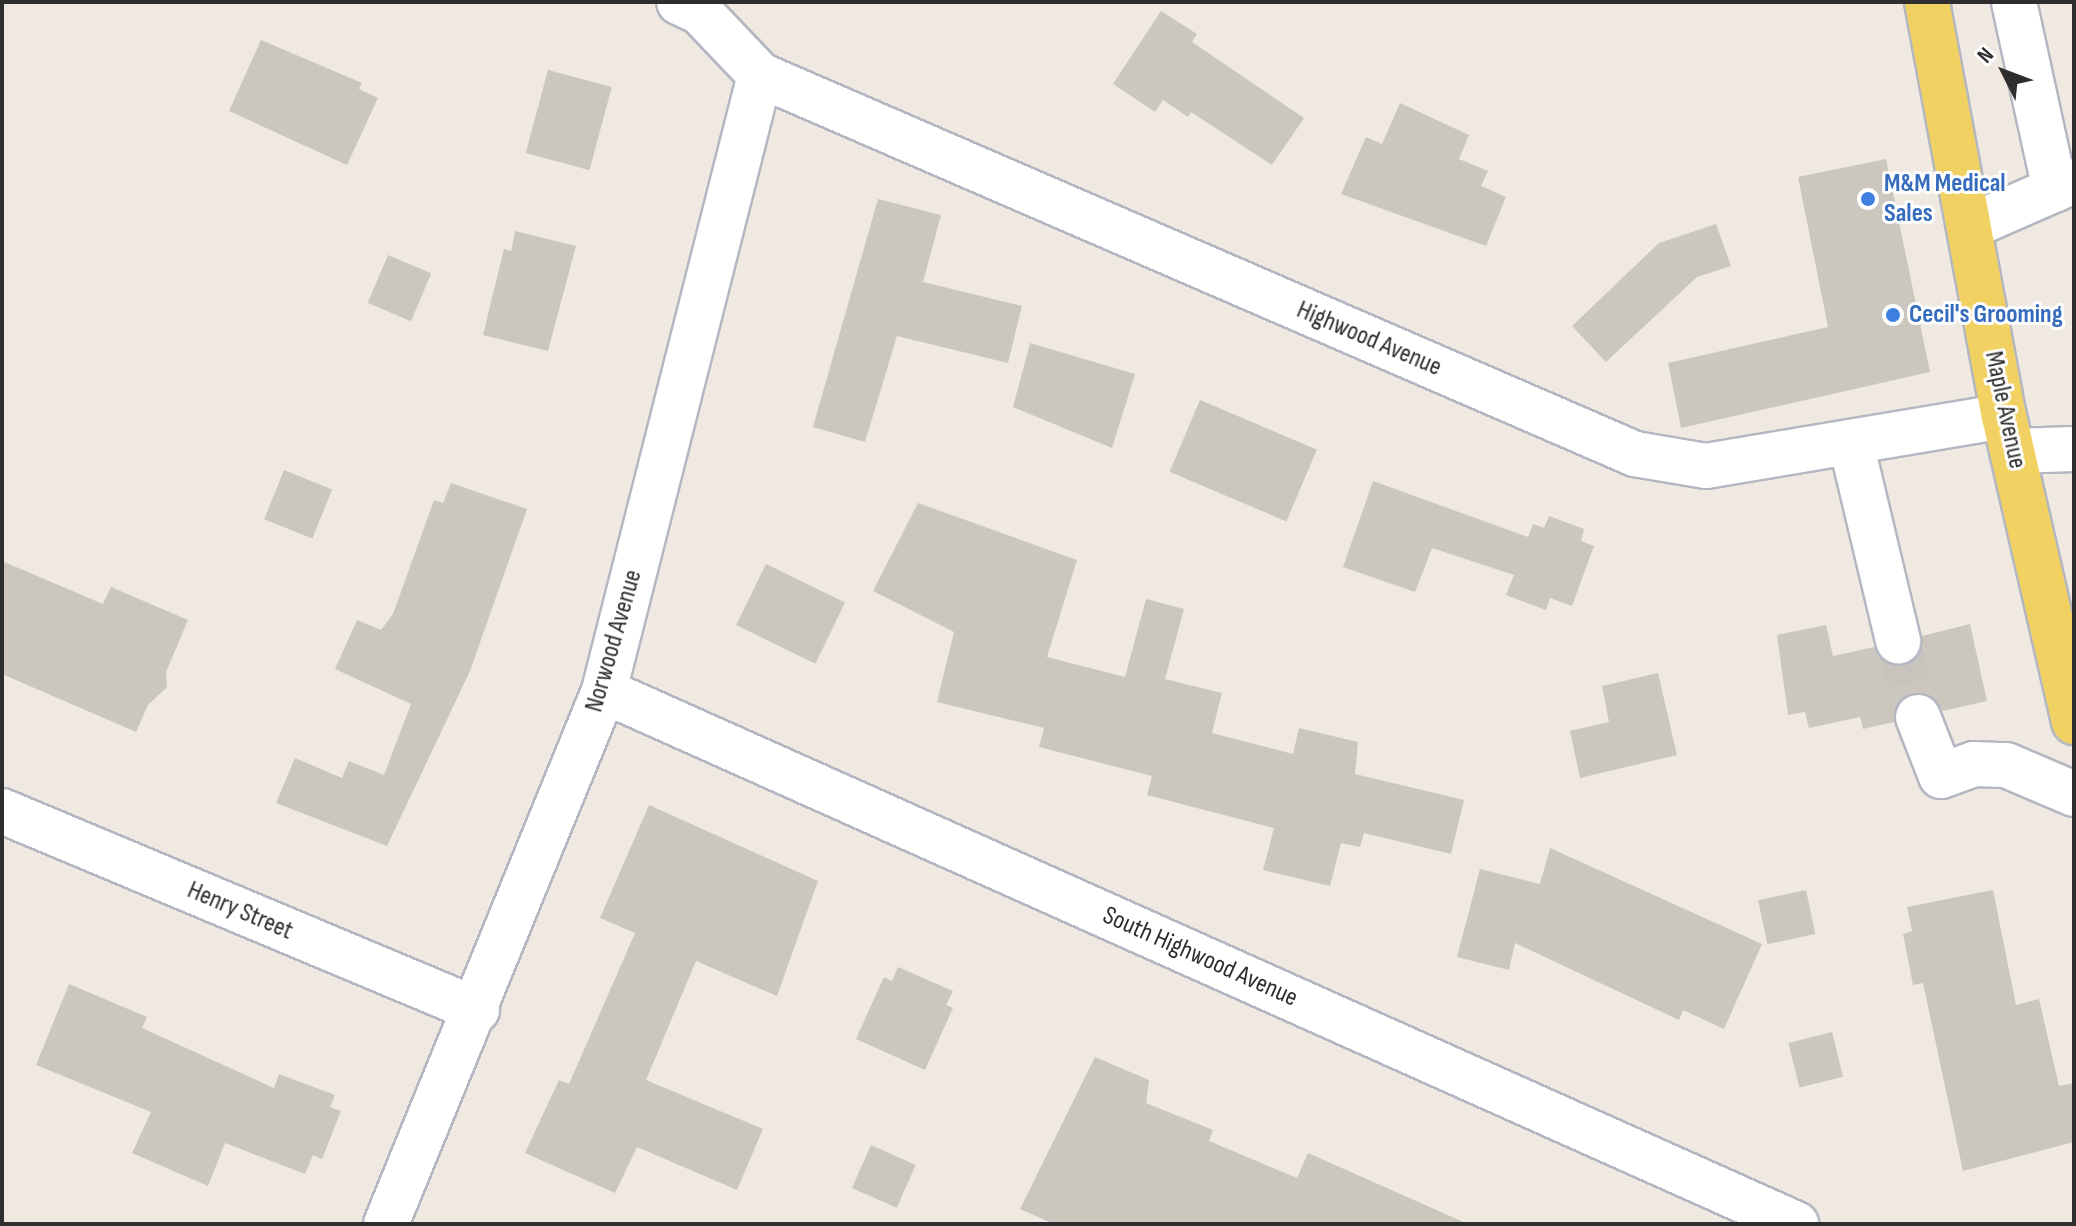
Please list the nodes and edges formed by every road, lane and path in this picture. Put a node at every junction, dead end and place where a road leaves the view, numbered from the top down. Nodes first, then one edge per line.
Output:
1 (679, 2) edge
2 (1927, 2) edge
3 (2014, 2) edge
4 (746, 59) junction
5 (2064, 186) edge
6 (1971, 226) junction
7 (2008, 434) junction
8 (1851, 443) junction
9 (2074, 449) edge
10 (1898, 641) tunnel mouth
11 (604, 691) junction
12 (1918, 717) tunnel mouth
13 (2074, 722) edge
14 (2074, 794) edge
15 (2, 811) edge
16 (477, 1010) junction
17 (386, 1224) edge
18 (1796, 1224) edge

1 - 4 street, Highwood Avenue
2 - 6 main road, Maple Avenue
3 - 5 street
4 - 8 street, Highwood Avenue
4 - 11 street, Norwood Avenue
5 - 6 street
6 - 7 main road, Maple Avenue
7 - 8 street, Highwood Avenue
7 - 9 street, Highwood Avenue
7 - 13 main road, Maple Avenue
8 - 10 street
11 - 16 street, Norwood Avenue
11 - 18 street, South Highwood Avenue
12 - 14 street
15 - 16 street, Henry Street
16 - 17 street, Norwood Avenue

